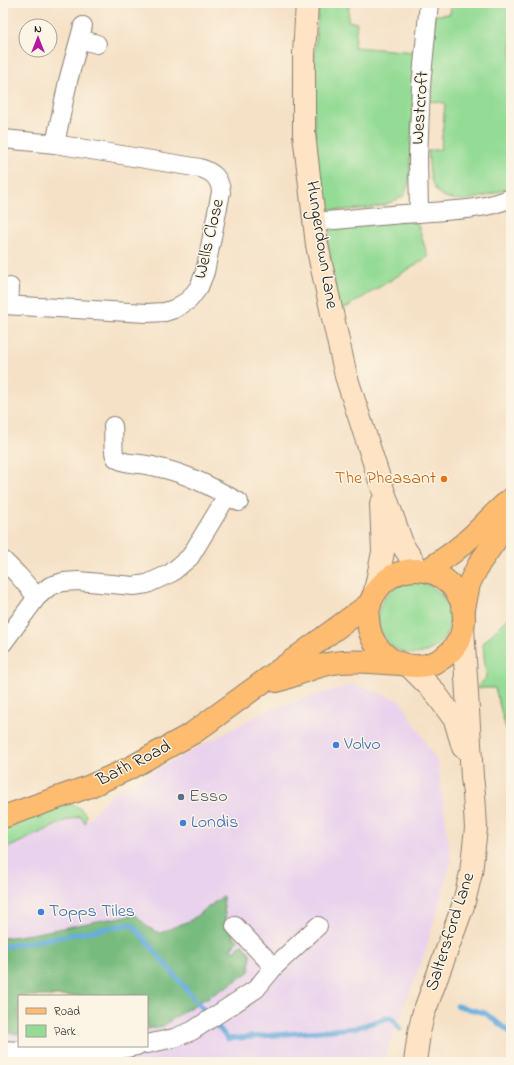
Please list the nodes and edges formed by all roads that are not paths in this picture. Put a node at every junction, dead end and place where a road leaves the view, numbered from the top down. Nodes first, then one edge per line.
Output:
1 (307, 3) edge
2 (429, 3) edge
3 (87, 36) dead end
4 (3, 139) edge
5 (55, 144) junction
6 (511, 198) edge
7 (419, 213) junction
8 (315, 222) junction
9 (10, 287) dead end
10 (6, 305) edge
11 (114, 426) dead end
12 (380, 481) junction
13 (511, 499) edge
14 (511, 518) edge
15 (3, 560) edge
16 (423, 570) junction
17 (37, 597) junction
18 (372, 598) junction
19 (463, 618) junction
20 (3, 643) edge
21 (405, 665) junction
22 (254, 689) junction
23 (472, 776) junction
24 (3, 817) edge
25 (235, 926) dead end
26 (318, 926) dead end
27 (274, 967) junction
28 (148, 1044) edge
29 (131, 1047) edge
30 (3, 1050) edge
31 (415, 1062) edge

1 - 8 main road, Hungerdown Lane
2 - 7 street, Westcroft
3 - 5 street
4 - 5 street, Wells Close
5 - 10 street, Wells Close
6 - 7 street
7 - 8 street
8 - 12 main road, Hungerdown Lane
9 - 10 street
11 - 17 street
12 - 16 main road, Hungerdown Lane
12 - 18 main road, Hungerdown Lane
13 - 16 main road
14 - 19 main road
15 - 17 street
16 - 18 main road
16 - 19 main road
17 - 20 street
18 - 21 main road
18 - 22 main road, Bath Road
19 - 21 main road
19 - 23 main road, Saltersford Lane
21 - 22 main road, Bath Road
21 - 23 main road, Saltersford Lane
22 - 24 main road, Bath Road
23 - 31 main road, Saltersford Lane
25 - 27 street
26 - 27 street
27 - 28 street
29 - 30 street

